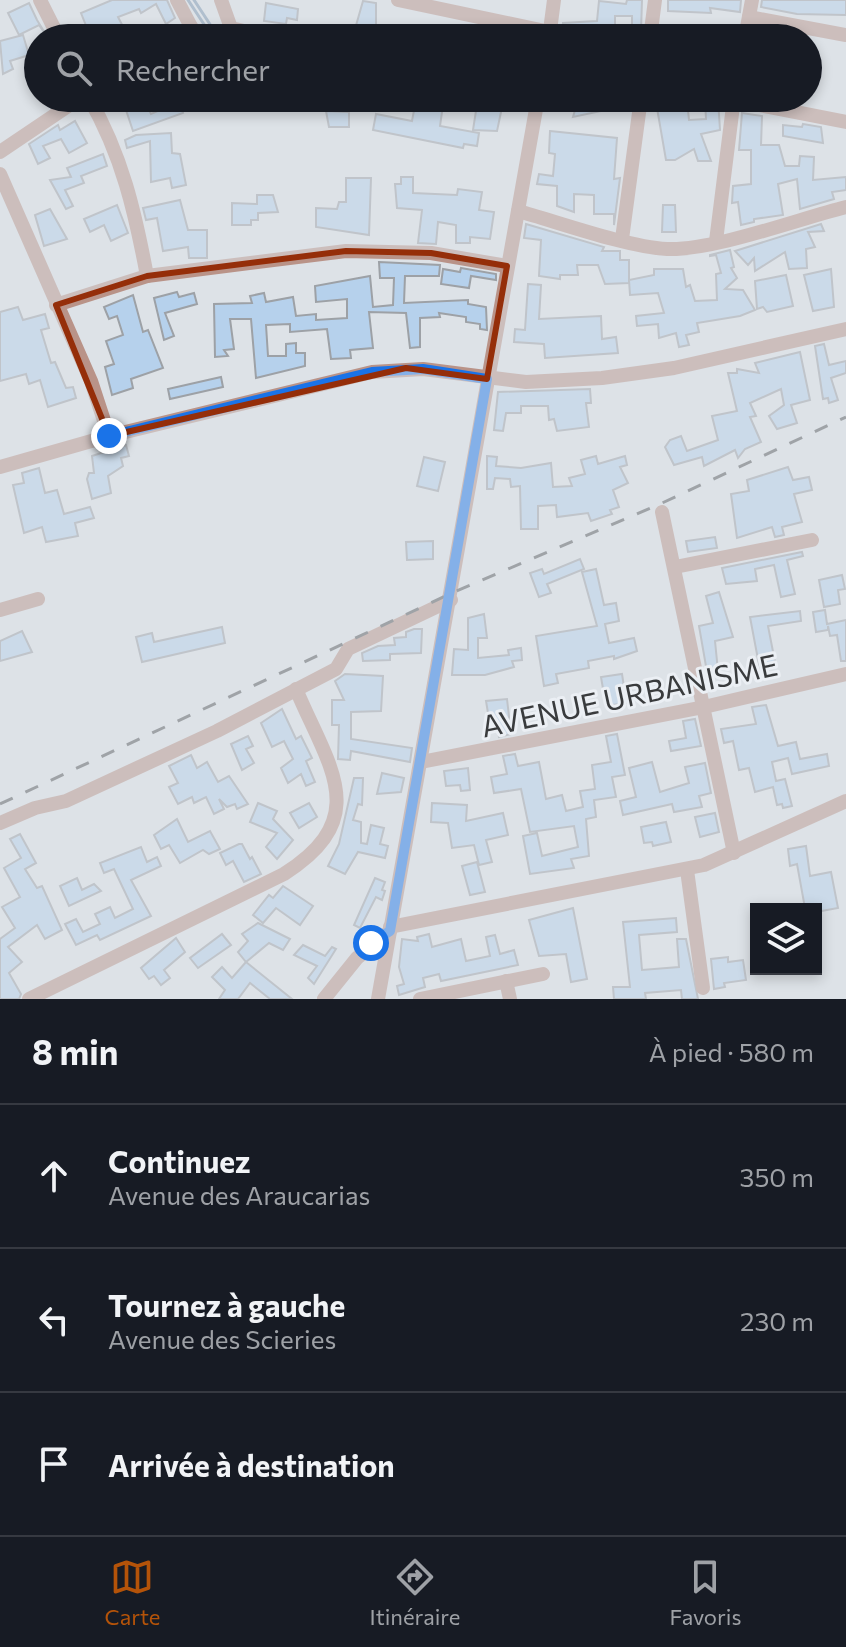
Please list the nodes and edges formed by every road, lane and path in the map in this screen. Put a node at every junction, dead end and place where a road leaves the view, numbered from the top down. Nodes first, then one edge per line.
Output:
1 (40, 0) edge
2 (177, 0) edge
3 (221, 0) edge
4 (398, 0) edge
5 (554, 0) edge
6 (655, 0) edge
7 (752, 0) edge
8 (749, 17) junction
9 (52, 24) edge
10 (189, 24) edge
11 (230, 24) edge
12 (502, 24) edge
13 (551, 24) edge
14 (652, 24) edge
15 (748, 24) edge
16 (787, 24) edge
17 (822, 31) edge
18 (846, 35) edge
19 (59, 112) edge
20 (97, 112) edge
21 (536, 112) edge
22 (639, 112) edge
23 (732, 112) edge
24 (797, 112) edge
25 (846, 122) edge
26 (0, 152) edge
27 (0, 174) edge
28 (846, 207) edge
29 (518, 211) junction
30 (622, 239) junction
31 (716, 241) junction
32 (507, 266) junction
33 (147, 276) junction
34 (56, 305) junction
35 (846, 329) edge
36 (487, 379) junction
37 (109, 436) junction
38 (0, 467) edge
39 (662, 512) dead end
40 (812, 540) dead end
41 (675, 567) junction
42 (38, 599) dead end
43 (451, 600) junction
44 (0, 610) edge
45 (846, 674) edge
46 (296, 689) junction
47 (704, 707) junction
48 (421, 762) junction
49 (846, 801) edge
50 (0, 823) edge
51 (734, 853) junction
52 (687, 870) junction
53 (390, 929) junction
54 (543, 974) dead end
55 (506, 981) junction
56 (703, 988) dead end
57 (29, 999) edge
58 (324, 999) edge
59 (378, 999) edge
60 (420, 999) edge
61 (510, 999) edge

1 - 9 street
2 - 10 street
3 - 11 street
4 - 12 street
5 - 13 street
6 - 14 street
7 - 8 street
8 - 15 street
8 - 16 street
17 - 18 street
19 - 26 street
20 - 33 street
21 - 29 street
22 - 30 street
23 - 31 street
24 - 25 street
27 - 34 street
28 - 31 street
29 - 30 street
29 - 32 street
30 - 31 street
32 - 33 street
32 - 36 street
33 - 34 street
34 - 37 street
35 - 36 street
36 - 37 street
36 - 43 street
37 - 38 street
39 - 41 street
40 - 41 street
41 - 47 street
42 - 44 street
43 - 46 street
43 - 48 street
45 - 47 street, AVENUE URBANISME
46 - 50 street
46 - 57 street
47 - 48 street, AVENUE URBANISME
47 - 51 street
48 - 53 street
49 - 51 street
51 - 52 street
52 - 53 street
52 - 56 street
53 - 58 street
53 - 59 street
54 - 55 street
55 - 60 street
55 - 61 street

